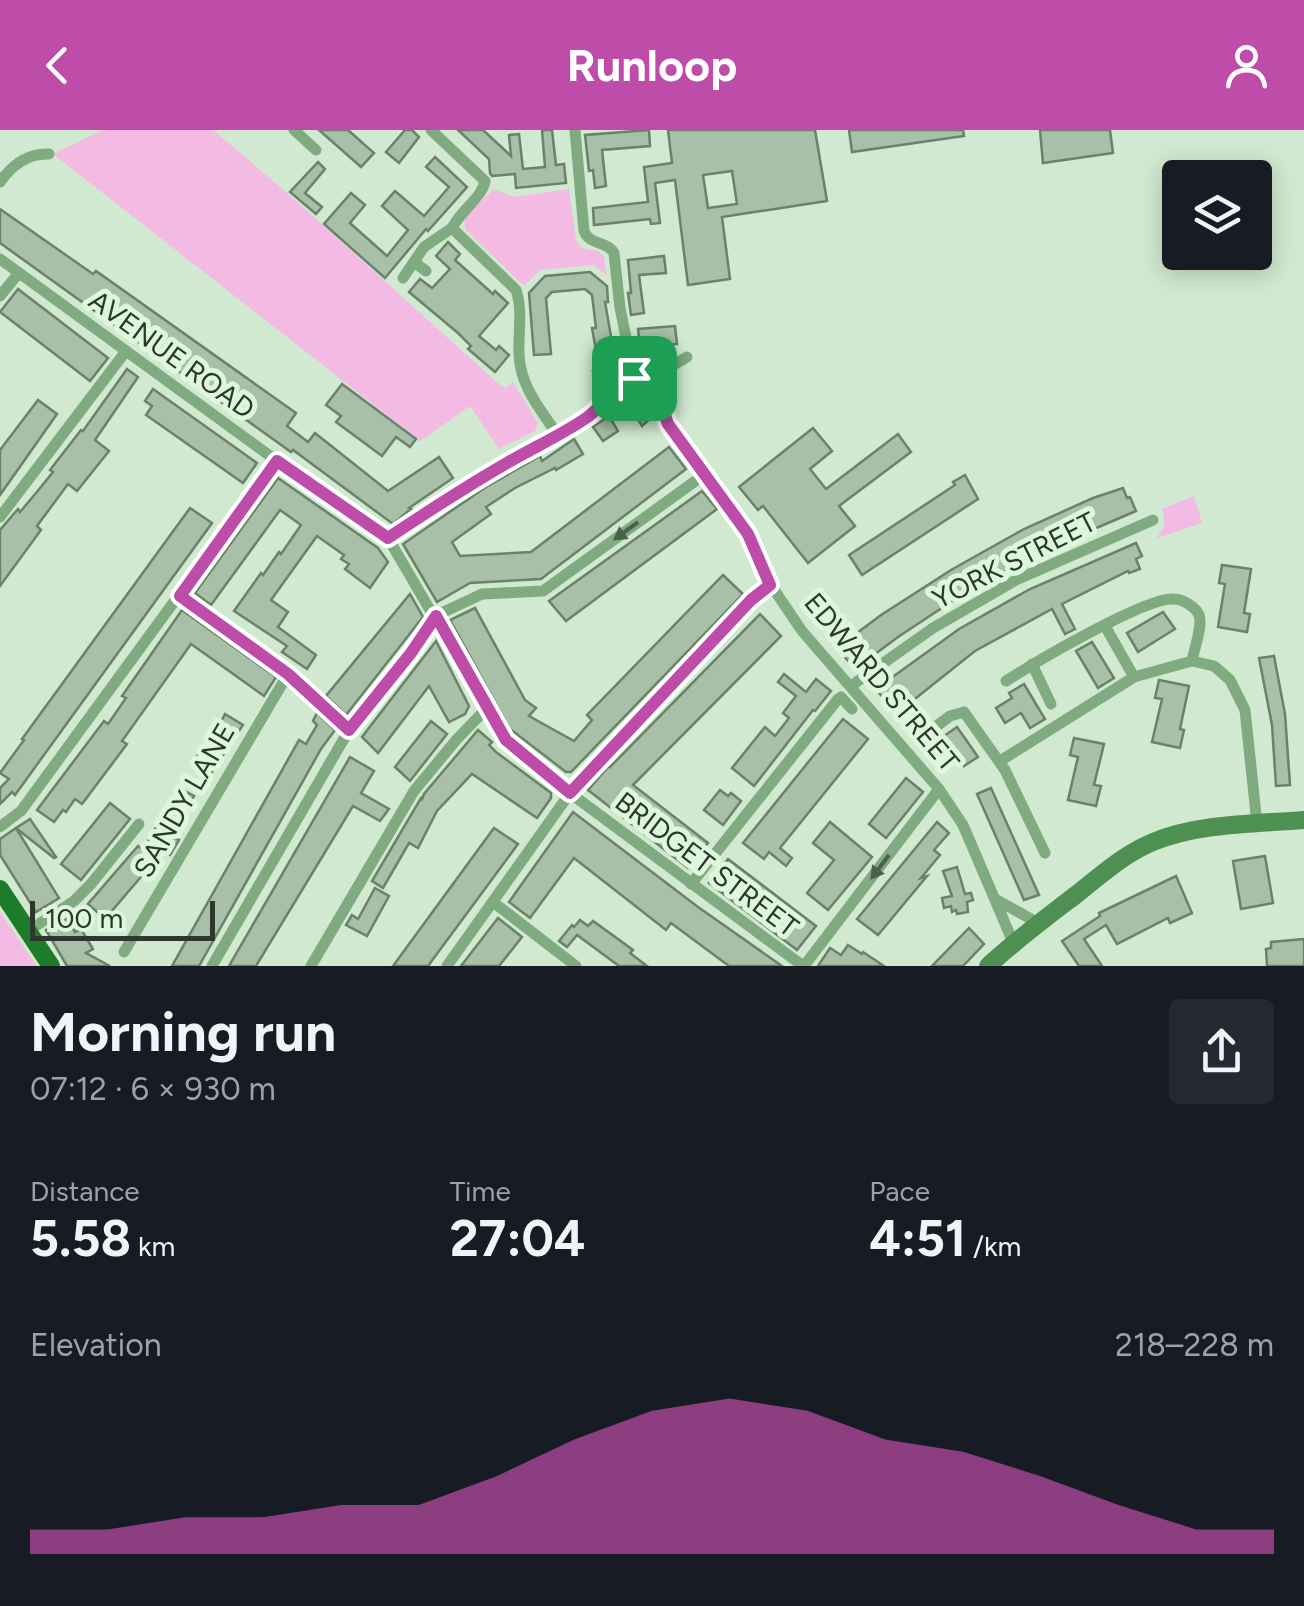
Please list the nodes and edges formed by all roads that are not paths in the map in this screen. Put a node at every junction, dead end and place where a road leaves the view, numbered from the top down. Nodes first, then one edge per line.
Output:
1 (432, 130) edge
2 (575, 130) edge
3 (304, 133) edge
4 (316, 150) dead end
5 (49, 154) dead end
6 (0, 182) edge
7 (452, 228) junction
8 (0, 259) edge
9 (414, 262) junction
10 (426, 271) dead end
11 (18, 274) junction
12 (403, 278) dead end
13 (0, 296) edge
14 (126, 351) junction
15 (687, 356) dead end
16 (634, 378) junction
17 (654, 382) junction
18 (557, 434) junction
19 (277, 461) junction
20 (705, 474) junction
21 (0, 516) edge
22 (1154, 520) dead end
23 (388, 538) junction
24 (770, 585) junction
25 (180, 596) junction
26 (436, 616) junction
27 (1104, 626) junction
28 (1192, 661) junction
29 (1032, 664) junction
30 (288, 674) junction
31 (1134, 678) junction
32 (1006, 681) dead end
33 (851, 686) junction
34 (1051, 704) dead end
35 (487, 708) junction
36 (852, 709) dead end
37 (349, 730) junction
38 (925, 735) dead end
39 (1000, 762) junction
40 (939, 790) junction
41 (570, 793) junction
42 (1304, 820) edge
43 (138, 824) dead end
44 (1256, 824) junction
45 (0, 826) edge
46 (1044, 853) dead end
47 (692, 884) junction
48 (0, 890) edge
49 (997, 900) junction
50 (493, 902) junction
51 (1038, 923) junction
52 (28, 931) junction
53 (1014, 942) junction
54 (124, 952) dead end
55 (993, 964) edge
56 (51, 966) edge
57 (212, 966) edge
58 (310, 966) edge
59 (447, 966) edge
60 (576, 966) edge
61 (804, 966) edge

1 - 7 street
2 - 16 street
3 - 4 street
5 - 6 street
7 - 9 street
7 - 18 street
8 - 11 street, AVENUE ROAD
9 - 10 street
9 - 12 street
11 - 13 street
11 - 14 street, AVENUE ROAD
14 - 19 street, AVENUE ROAD
14 - 21 street
15 - 17 street
16 - 17 street
16 - 18 street
17 - 20 street, EDWARD STREET
18 - 23 street
19 - 23 street, AVENUE ROAD
19 - 25 street
20 - 24 street, EDWARD STREET
20 -> 26 street
22 - 33 street, YORK STREET
23 - 26 street, AVENUE ROAD
24 - 33 street, EDWARD STREET
24 - 41 street
25 - 30 street
25 - 45 street
26 - 35 street, BRIDGET STREET
26 - 37 street
27 - 28 street
27 - 29 street
27 - 31 street
28 - 31 street
28 - 44 street
29 - 32 street
29 - 34 street
30 - 37 street
30 - 54 street, SANDY LANE
31 - 39 street
33 - 40 street, EDWARD STREET
35 - 41 street, BRIDGET STREET
35 - 58 street
36 - 47 street
37 - 57 street
38 - 39 street
39 - 46 street
40 - 49 street, EDWARD STREET
40 -> 61 street
41 - 47 street, BRIDGET STREET
41 - 50 street
42 - 44 street
43 - 52 street
44 - 51 street
47 - 61 street, BRIDGET STREET
48 - 52 main road
49 - 51 street
49 - 53 street, EDWARD STREET
50 - 59 street
50 - 60 street
51 - 53 street
52 - 56 main road
53 - 55 street

